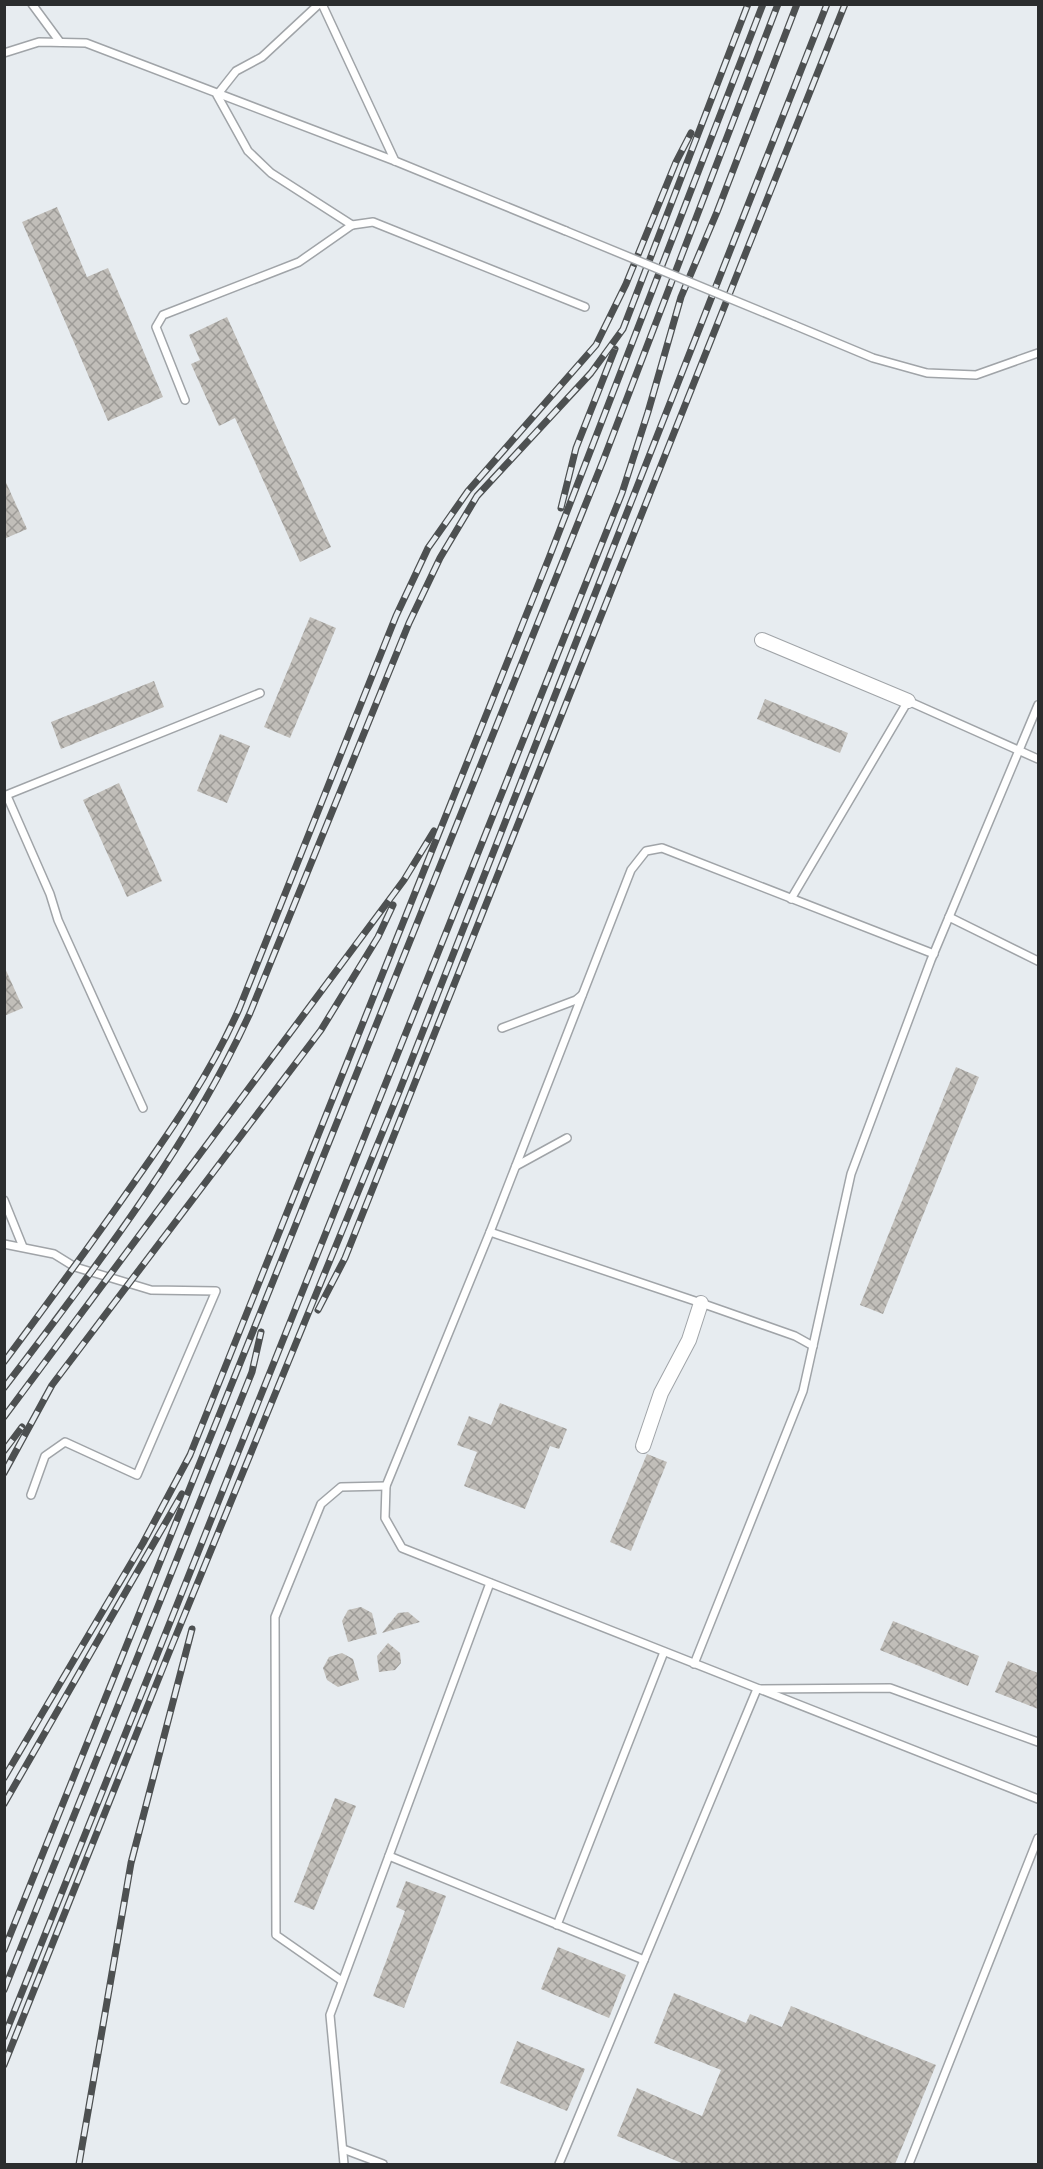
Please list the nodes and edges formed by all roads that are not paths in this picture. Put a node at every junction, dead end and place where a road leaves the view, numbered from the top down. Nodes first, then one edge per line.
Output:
1 (32, 4) edge
2 (321, 4) edge
3 (60, 42) junction
4 (4, 52) edge
5 (217, 94) junction
6 (395, 161) junction
7 (352, 225) junction
8 (585, 307) dead end
9 (1038, 353) edge
10 (185, 400) dead end
11 (762, 640) dead end
12 (260, 693) dead end
13 (908, 701) junction
14 (1038, 705) edge
15 (1019, 752) junction
16 (1038, 759) edge
17 (6, 796) edge
18 (792, 899) junction
19 (950, 917) junction
20 (934, 954) junction
21 (1038, 961) edge
22 (584, 993) junction
23 (502, 1028) dead end
24 (143, 1108) dead end
25 (567, 1138) dead end
26 (516, 1166) junction
27 (4, 1200) edge
28 (490, 1233) junction
29 (4, 1244) edge
30 (23, 1248) junction
31 (701, 1303) junction
32 (813, 1346) junction
33 (643, 1446) dead end
34 (386, 1486) junction
35 (31, 1495) dead end
36 (490, 1583) junction
37 (664, 1652) junction
38 (694, 1664) junction
39 (758, 1689) junction
40 (1038, 1742) edge
41 (1038, 1799) edge
42 (1038, 1838) edge
43 (388, 1856) junction
44 (557, 1925) junction
45 (644, 1960) junction
46 (342, 1982) junction
47 (343, 2149) junction
48 (344, 2164) edge
49 (383, 2164) edge
50 (559, 2164) edge
51 (909, 2164) edge

1 - 3 lane
2 - 5 lane
2 - 6 lane
3 - 4 lane
3 - 5 lane
5 - 6 lane
5 - 7 lane
6 - 9 lane, bridge
7 - 8 lane
7 - 10 lane
11 - 13 street
12 - 17 lane
13 - 15 lane
13 - 18 lane
14 - 15 lane
15 - 16 lane
15 - 19 lane
17 - 24 lane
18 - 20 lane
18 - 22 lane
19 - 20 lane
19 - 21 lane
20 - 32 lane
22 - 23 lane
22 - 26 lane
25 - 26 lane
26 - 28 lane
27 - 30 lane
28 - 31 lane
28 - 34 lane
29 - 30 lane
30 - 35 lane
31 - 32 lane
31 - 33 street
32 - 38 lane
34 - 36 lane
34 - 46 lane
36 - 37 lane
36 - 43 lane
37 - 38 lane
37 - 44 lane
38 - 39 lane
39 - 40 lane
39 - 41 lane
39 - 45 lane
42 - 51 lane
43 - 44 lane
43 - 46 lane
44 - 45 lane
45 - 50 lane
46 - 47 lane
47 - 48 lane
47 - 49 lane

